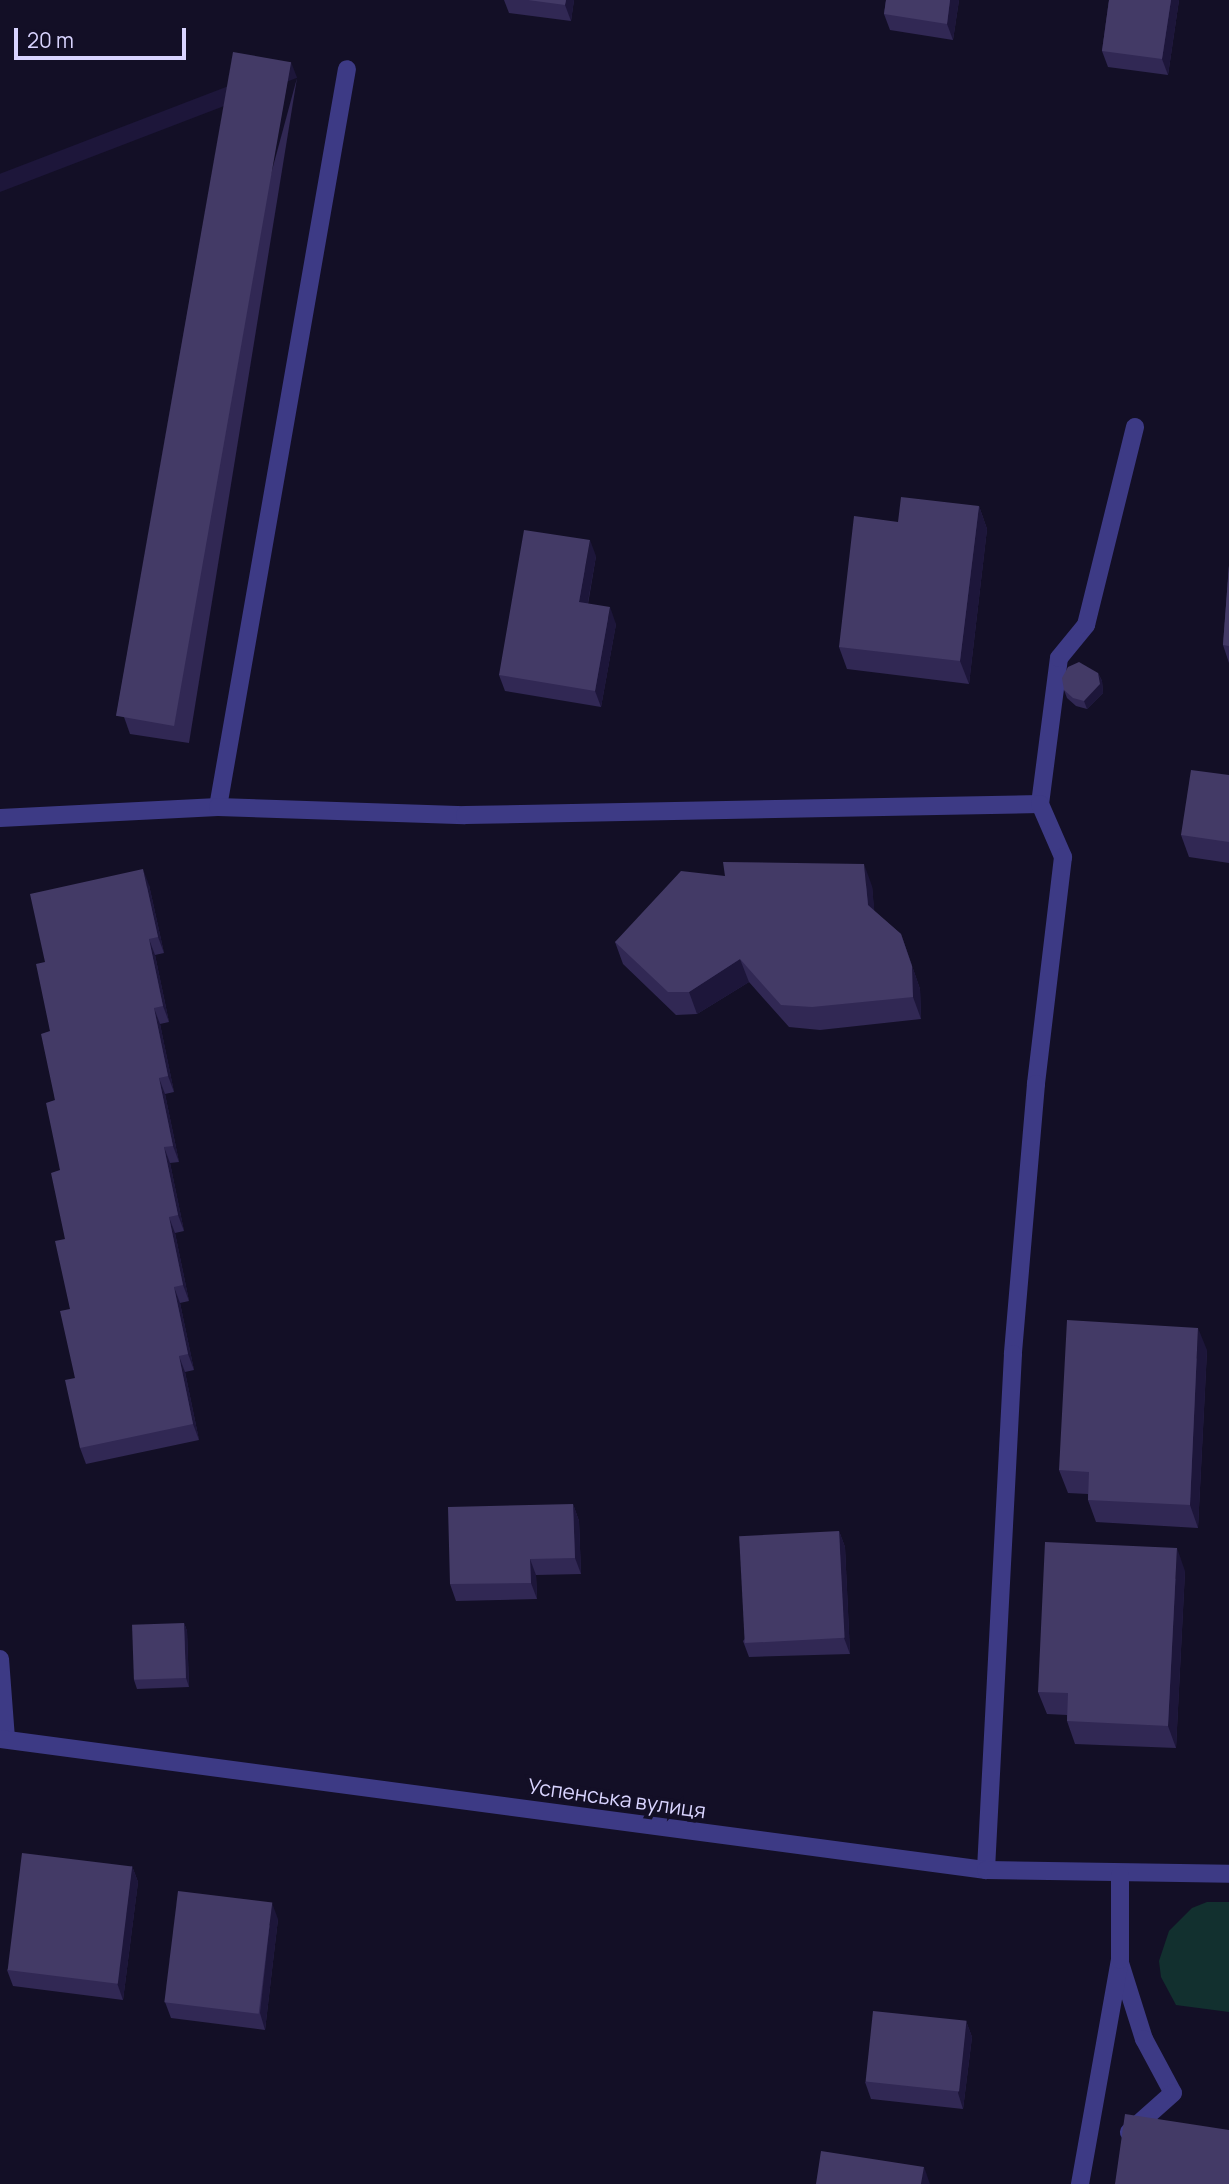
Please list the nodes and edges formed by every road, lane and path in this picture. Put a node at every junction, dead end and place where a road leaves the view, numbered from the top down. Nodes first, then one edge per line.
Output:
1 (347, 69) dead end
2 (1135, 427) dead end
3 (1041, 804) junction
4 (218, 807) junction
5 (0, 818) edge
6 (0, 1659) edge
7 (3, 1739) edge
8 (986, 1870) junction
9 (1229, 1874) edge
10 (1121, 1875) junction
11 (1119, 1960) junction
12 (1127, 2145) edge
13 (1080, 2184) edge

1 - 4 street
2 - 3 street
3 - 4 street
3 - 8 street
4 - 5 street
6 - 7 street
7 - 8 street, Успенська вулиця
8 - 10 street, Успенська вулиця
9 - 10 street, Успенська вулиця
10 - 11 street
11 - 12 street
11 - 13 street

